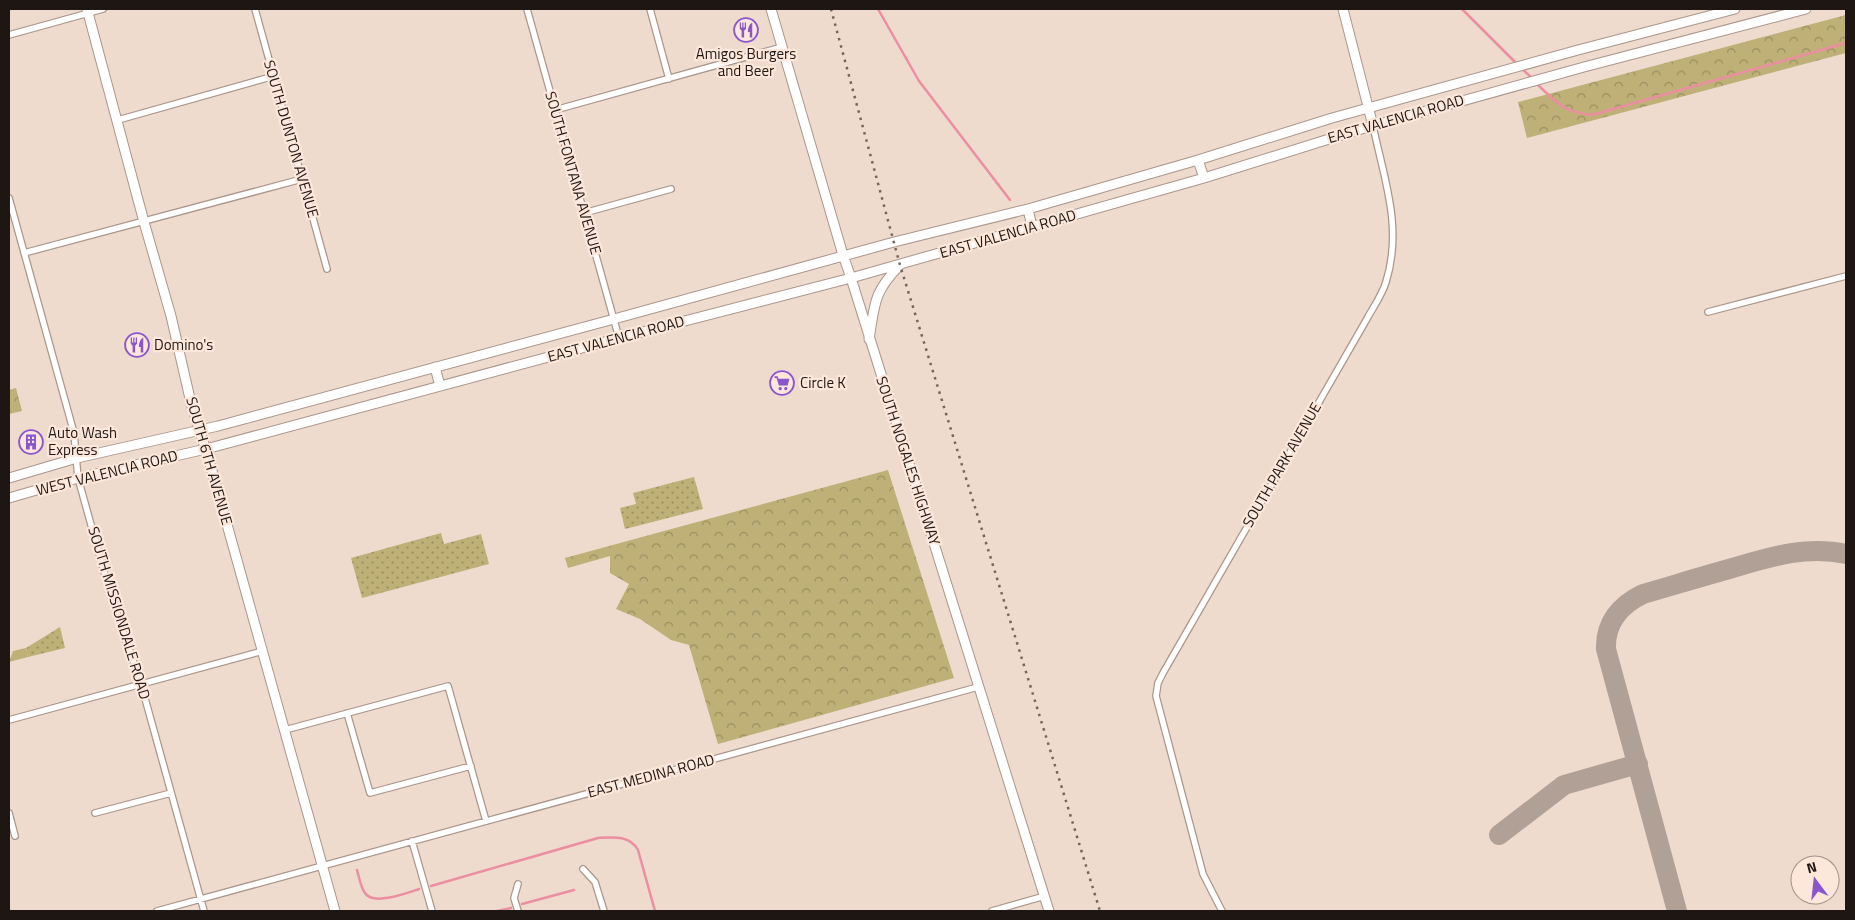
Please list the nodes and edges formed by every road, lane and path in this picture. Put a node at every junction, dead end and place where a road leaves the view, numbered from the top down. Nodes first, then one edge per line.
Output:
1 (103, 9) edge
2 (255, 9) edge
3 (527, 9) edge
4 (650, 9) edge
5 (771, 9) edge
6 (1343, 9) edge
7 (1735, 9) edge
8 (1806, 9) edge
9 (1795, 10) edge
10 (88, 11) edge
11 (9, 35) edge
12 (782, 47) junction
13 (274, 76) junction
14 (669, 78) junction
15 (1369, 108) junction
16 (555, 110) junction
17 (118, 120) junction
18 (1373, 126) junction
19 (1198, 160) junction
20 (1204, 178) junction
21 (302, 179) junction
22 (671, 189) dead end
23 (9, 202) edge
24 (1028, 209) junction
25 (584, 213) junction
26 (144, 222) junction
27 (1032, 228) junction
28 (24, 253) junction
29 (843, 255) junction
30 (900, 265) junction
31 (327, 269) dead end
32 (1846, 276) edge
33 (852, 278) junction
34 (1708, 312) dead end
35 (614, 319) junction
36 (619, 338) junction
37 (869, 340) junction
38 (435, 367) junction
39 (440, 386) junction
40 (200, 430) junction
41 (206, 449) junction
42 (77, 458) junction
43 (9, 478) edge
44 (78, 478) junction
45 (9, 498) edge
46 (263, 651) junction
47 (142, 684) junction
48 (978, 687) junction
49 (347, 713) junction
50 (9, 720) edge
51 (286, 730) junction
52 (471, 766) junction
53 (172, 793) junction
54 (9, 813) edge
55 (95, 813) dead end
56 (486, 821) junction
57 (15, 836) dead end
58 (412, 841) junction
59 (323, 866) junction
60 (583, 869) dead end
61 (518, 884) dead end
62 (1045, 896) junction
63 (201, 899) junction
64 (157, 911) edge
65 (204, 911) edge
66 (335, 911) edge
67 (432, 911) edge
68 (518, 911) edge
69 (604, 911) edge
70 (992, 911) edge
71 (1049, 911) edge
72 (1222, 911) edge

1 - 10 street
2 - 13 street, SOUTH DUNTON AVENUE
3 - 16 street, SOUTH FONTANA AVENUE
4 - 14 street
5 - 12 main road, SOUTH NOGALES HIGHWAY
6 - 15 main road, SOUTH PARK AVENUE
7 - 15 main road, EAST VALENCIA ROAD
8 - 9 main road, EAST VALENCIA ROAD
9 - 18 main road, EAST VALENCIA ROAD
10 - 11 street
10 - 17 main road, SOUTH 6TH AVENUE
12 - 14 street
12 - 29 main road, SOUTH NOGALES HIGHWAY
13 - 17 street
13 - 21 street, SOUTH DUNTON AVENUE
14 - 16 street
15 - 18 main road, SOUTH PARK AVENUE
15 - 19 main road, EAST VALENCIA ROAD
16 - 25 street, SOUTH FONTANA AVENUE
17 - 26 main road, SOUTH 6TH AVENUE
18 - 20 main road, EAST VALENCIA ROAD
18 - 72 street, SOUTH PARK AVENUE
19 - 20 main road
19 - 24 main road, EAST VALENCIA ROAD
20 - 27 main road, EAST VALENCIA ROAD
21 - 26 street
21 - 31 street, SOUTH DUNTON AVENUE
22 - 25 street
23 - 28 street, SOUTH MISSIONDALE ROAD
24 - 27 main road
24 - 29 main road, EAST VALENCIA ROAD
25 - 35 street, SOUTH FONTANA AVENUE
26 - 28 street
26 - 40 main road, SOUTH 6TH AVENUE
27 - 30 main road, EAST VALENCIA ROAD
28 - 42 street, SOUTH MISSIONDALE ROAD
29 - 33 main road, SOUTH NOGALES HIGHWAY
29 - 35 main road, EAST VALENCIA ROAD
30 - 33 main road, EAST VALENCIA ROAD
30 - 37 main road
32 - 34 street
33 - 36 main road, EAST VALENCIA ROAD
33 - 37 main road, SOUTH NOGALES HIGHWAY
35 - 36 street, SOUTH FONTANA AVENUE
35 - 38 main road, EAST VALENCIA ROAD
36 - 39 main road, EAST VALENCIA ROAD
37 - 48 main road, SOUTH NOGALES HIGHWAY
38 - 39 main road
38 - 40 main road, EAST VALENCIA ROAD
39 - 41 main road, EAST VALENCIA ROAD
40 - 41 main road, SOUTH 6TH AVENUE
40 - 42 main road, WEST VALENCIA ROAD
41 - 44 main road, WEST VALENCIA ROAD
41 - 46 main road, SOUTH 6TH AVENUE
42 - 43 main road, WEST VALENCIA ROAD
42 - 44 street, SOUTH MISSIONDALE ROAD
44 - 45 main road, WEST VALENCIA ROAD
44 - 47 street, SOUTH MISSIONDALE ROAD
46 - 47 street
46 - 51 main road, SOUTH 6TH AVENUE
47 - 50 street
47 - 53 street, SOUTH MISSIONDALE ROAD
48 - 56 street, EAST MEDINA ROAD
48 - 62 main road, SOUTH NOGALES HIGHWAY
49 - 51 street
49 - 52 street
49 - 52 street
51 - 59 main road, SOUTH 6TH AVENUE
52 - 56 street
53 - 55 street
53 - 63 street, SOUTH MISSIONDALE ROAD
54 - 57 street
56 - 58 street, EAST MEDINA ROAD
58 - 59 street, EAST MEDINA ROAD
58 - 67 street
59 - 63 street, EAST MEDINA ROAD
59 - 66 main road, SOUTH 6TH AVENUE
60 - 69 street
61 - 68 street
62 - 70 street
62 - 71 main road, SOUTH NOGALES HIGHWAY
63 - 64 street, EAST MEDINA ROAD
63 - 65 street, SOUTH MISSIONDALE ROAD

